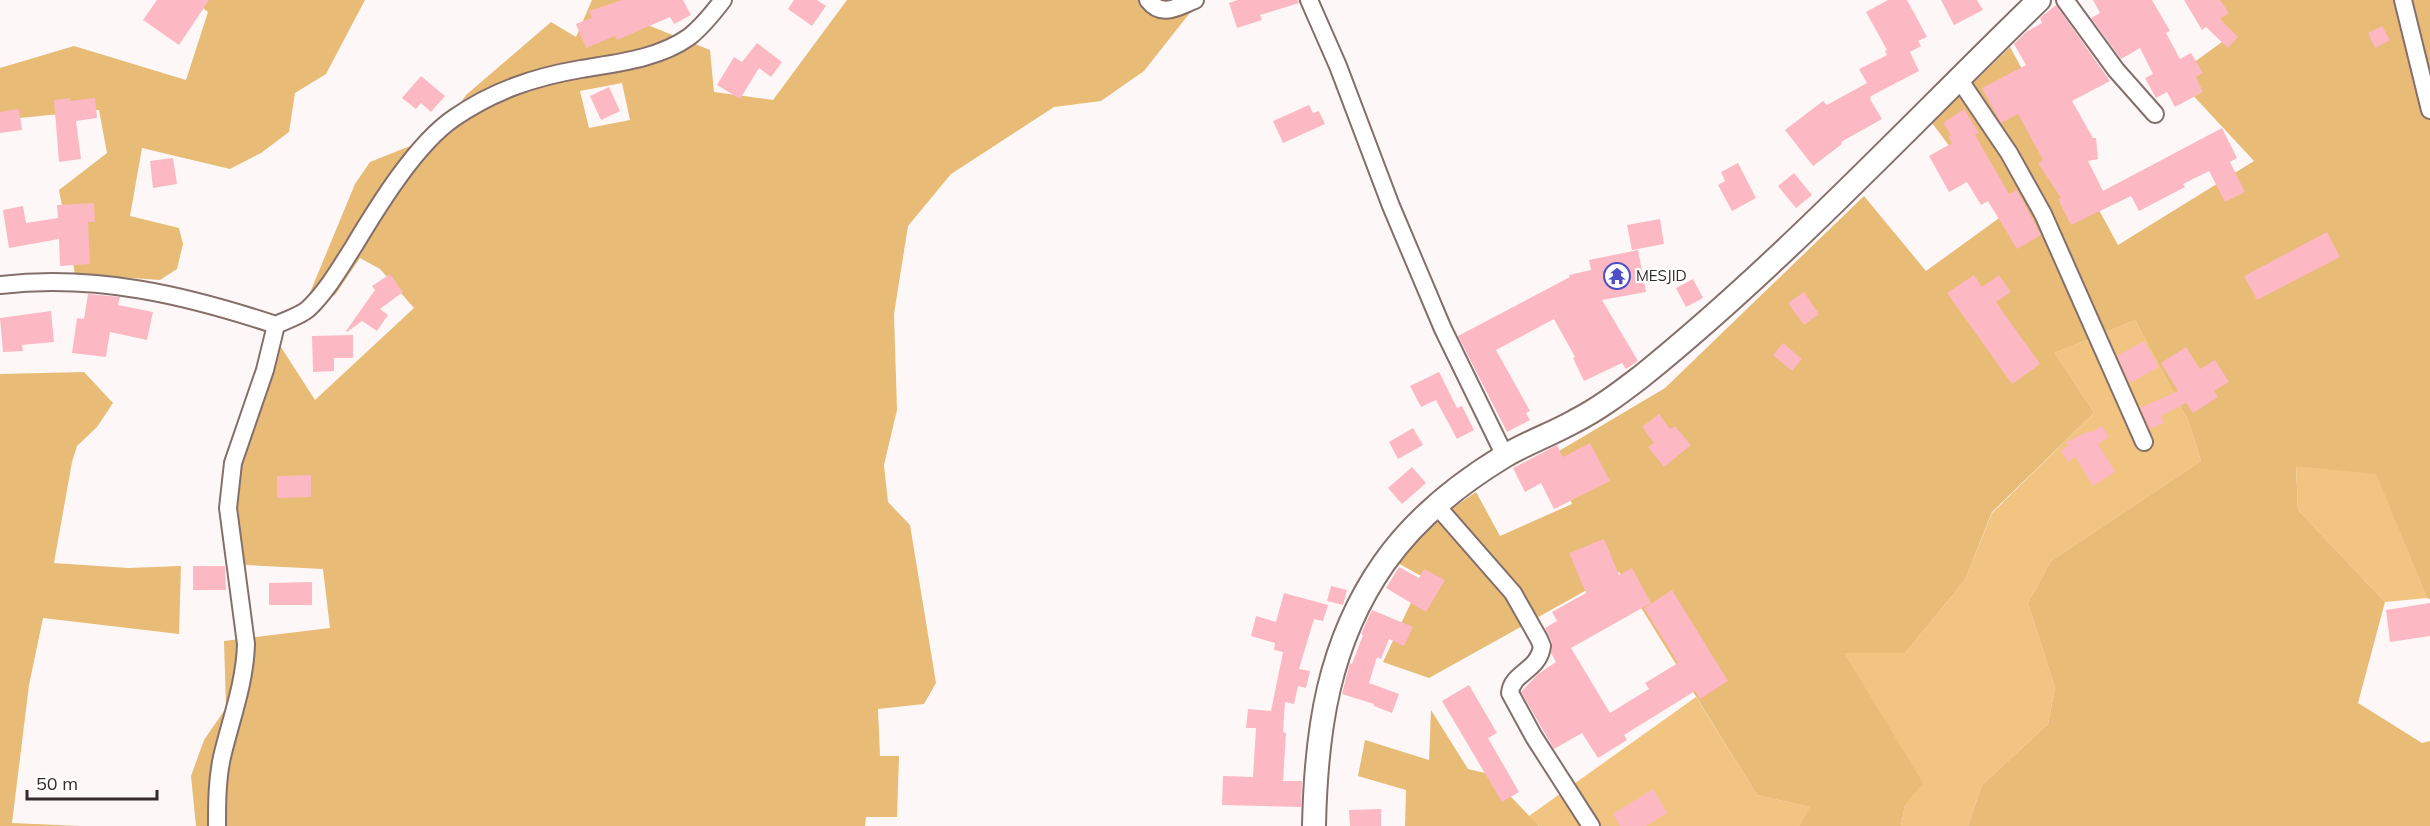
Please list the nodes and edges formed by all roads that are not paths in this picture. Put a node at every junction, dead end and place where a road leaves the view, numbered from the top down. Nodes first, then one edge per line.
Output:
1 (723, 0) edge
2 (1148, 0) edge
3 (1195, 0) edge
4 (1309, 0) edge
5 (2039, 0) edge
6 (2065, 0) edge
7 (2403, 0) edge
8 (1959, 79) junction
9 (2430, 110) edge
10 (2155, 114) dead end
11 (0, 285) edge
12 (276, 325) junction
13 (2144, 442) dead end
14 (1505, 456) junction
15 (1436, 505) junction
16 (217, 826) edge
17 (1314, 826) edge
18 (1591, 826) edge

1 - 12 street
2 - 3 street
4 - 14 street
5 - 8 street
6 - 10 street
7 - 9 street
8 - 13 street
8 - 14 street
11 - 12 street
12 - 16 street
14 - 15 street
15 - 17 street
15 - 18 street

